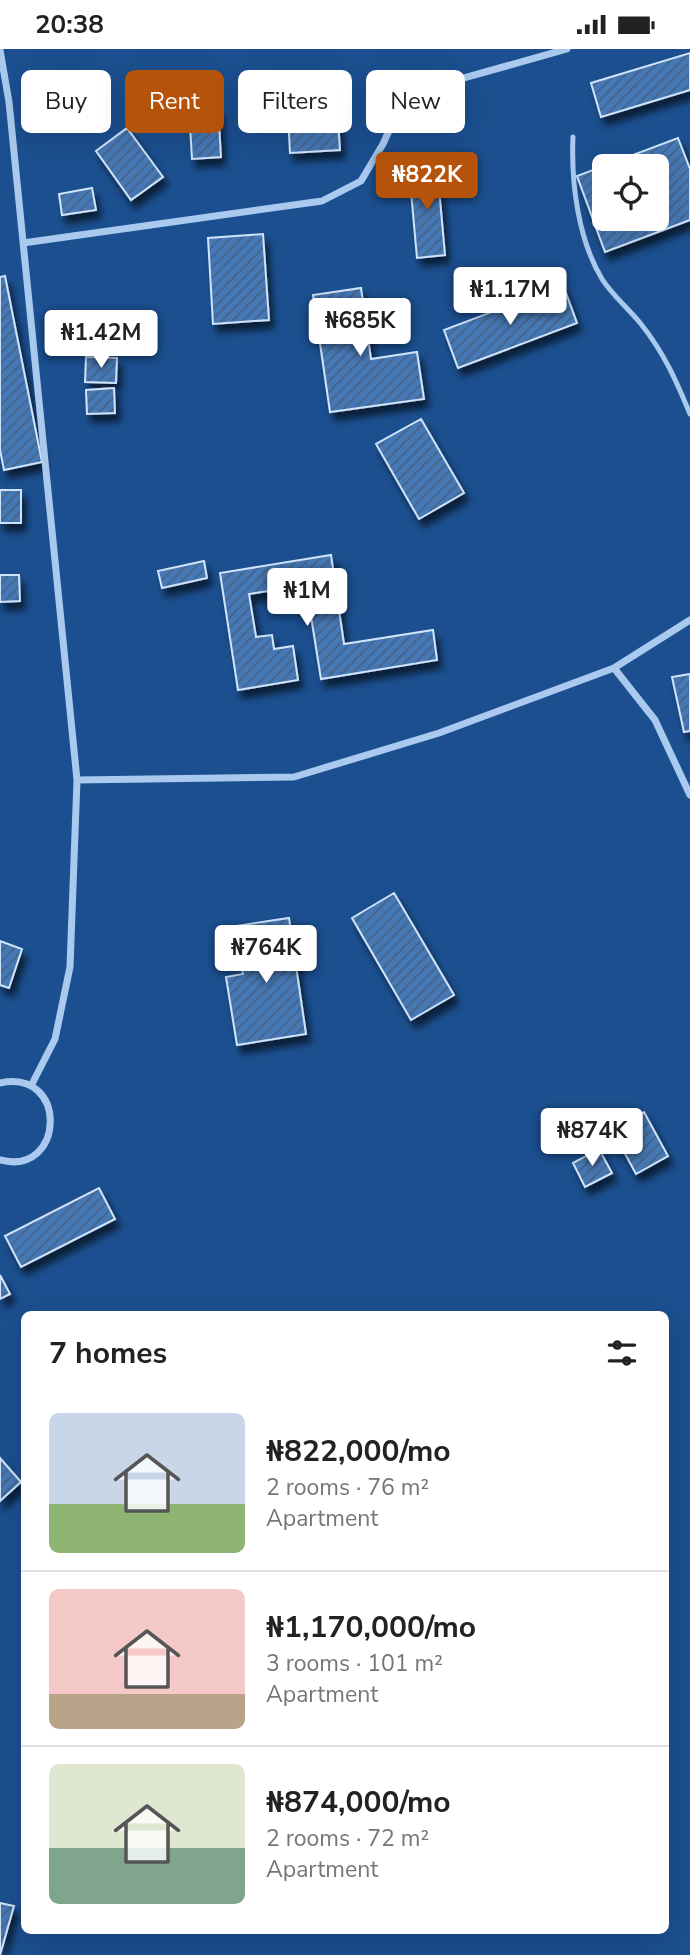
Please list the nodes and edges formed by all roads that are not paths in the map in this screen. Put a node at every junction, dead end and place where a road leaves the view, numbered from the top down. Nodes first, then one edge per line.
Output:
1 (567, 49) edge
2 (0, 50) edge
3 (573, 137) dead end
4 (23, 243) junction
5 (690, 414) edge
6 (690, 620) edge
7 (614, 668) junction
8 (77, 780) junction
9 (690, 795) edge
10 (0, 1083) edge
11 (31, 1086) junction
12 (1, 1163) edge

1 - 4 street
2 - 4 street
3 - 5 lane
4 - 8 street
6 - 7 street
7 - 8 street
7 - 9 street
8 - 11 street
10 - 11 street
11 - 12 street

